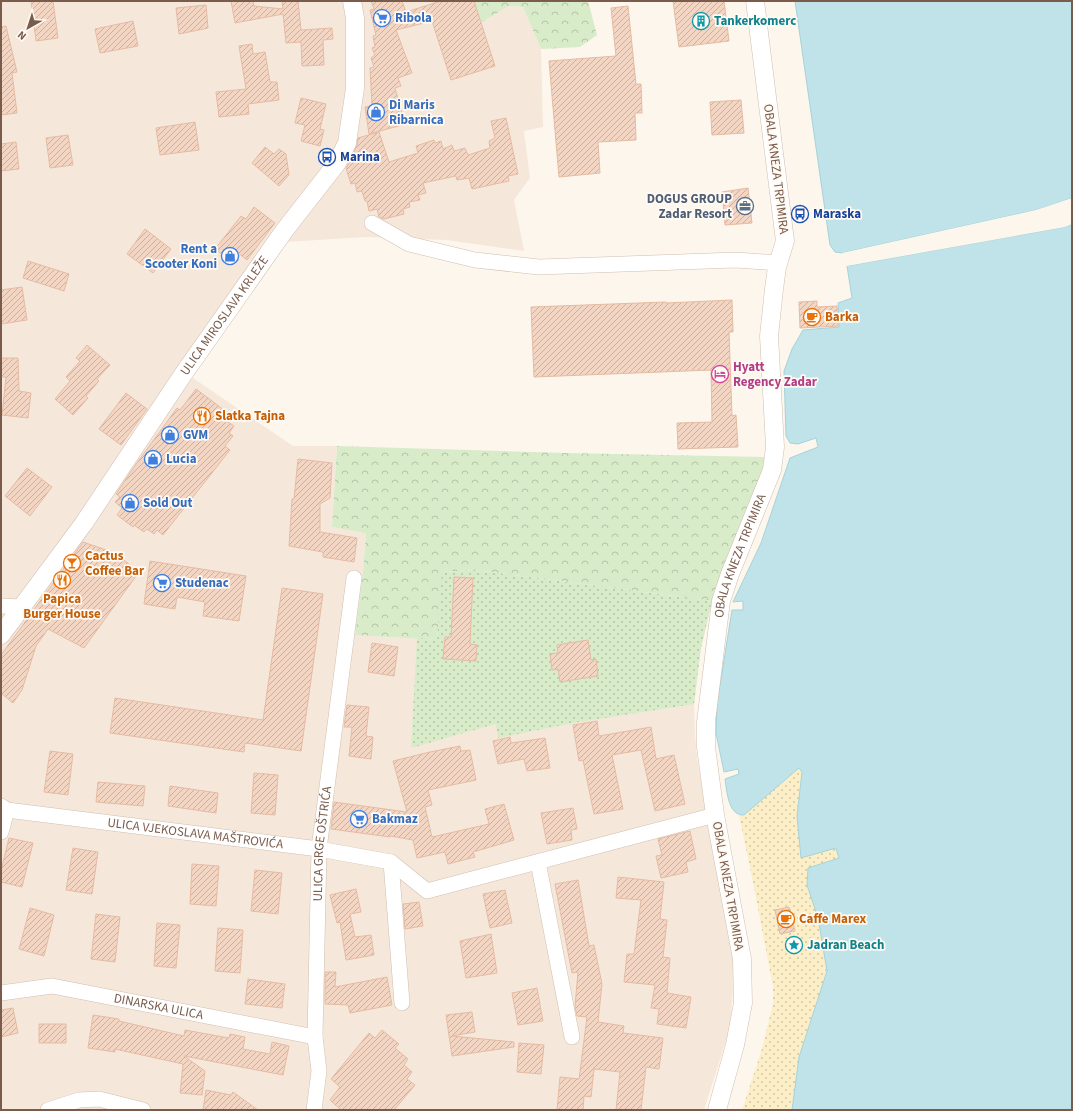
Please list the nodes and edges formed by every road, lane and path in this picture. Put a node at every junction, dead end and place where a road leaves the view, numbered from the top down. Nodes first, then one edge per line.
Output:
1 (352, 1) edge
2 (755, 1) edge
3 (372, 223) dead end
4 (779, 263) junction
5 (354, 578) dead end
6 (1, 606) edge
7 (21, 607) junction
8 (1, 635) edge
9 (4, 808) edge
10 (716, 816) junction
11 (1, 832) edge
12 (318, 849) junction
13 (391, 862) junction
14 (538, 862) junction
15 (1, 993) edge
16 (402, 1004) dead end
17 (572, 1037) dead end
18 (315, 1038) junction
19 (48, 1110) edge
20 (143, 1110) edge
21 (314, 1110) edge
22 (717, 1110) edge

1 - 7 street, ULICA MIROSLAVA KRLEŽE
2 - 4 street, OBALA KNEZA TRPIMIRA
3 - 4 street
4 - 10 street, OBALA KNEZA TRPIMIRA
5 - 12 street, ULICA GRGE OŠTRIĆA
6 - 7 street
7 - 8 street, ULICA MIROSLAVA KRLEŽE
9 - 11 street
9 - 12 street, ULICA VJEKOSLAVA MAŠTROVIĆA
10 - 14 street, ULICA VJEKOSLAVA MAŠTROVIĆA
10 - 22 street, OBALA KNEZA TRPIMIRA
12 - 13 street, ULICA VJEKOSLAVA MAŠTROVIĆA
12 - 18 street, ULICA GRGE OŠTRIĆA
13 - 14 street, ULICA VJEKOSLAVA MAŠTROVIĆA
13 - 16 street
14 - 17 street
15 - 18 street, DINARSKA ULICA
18 - 21 street, ULICA GRGE OŠTRIĆA
19 - 20 street

